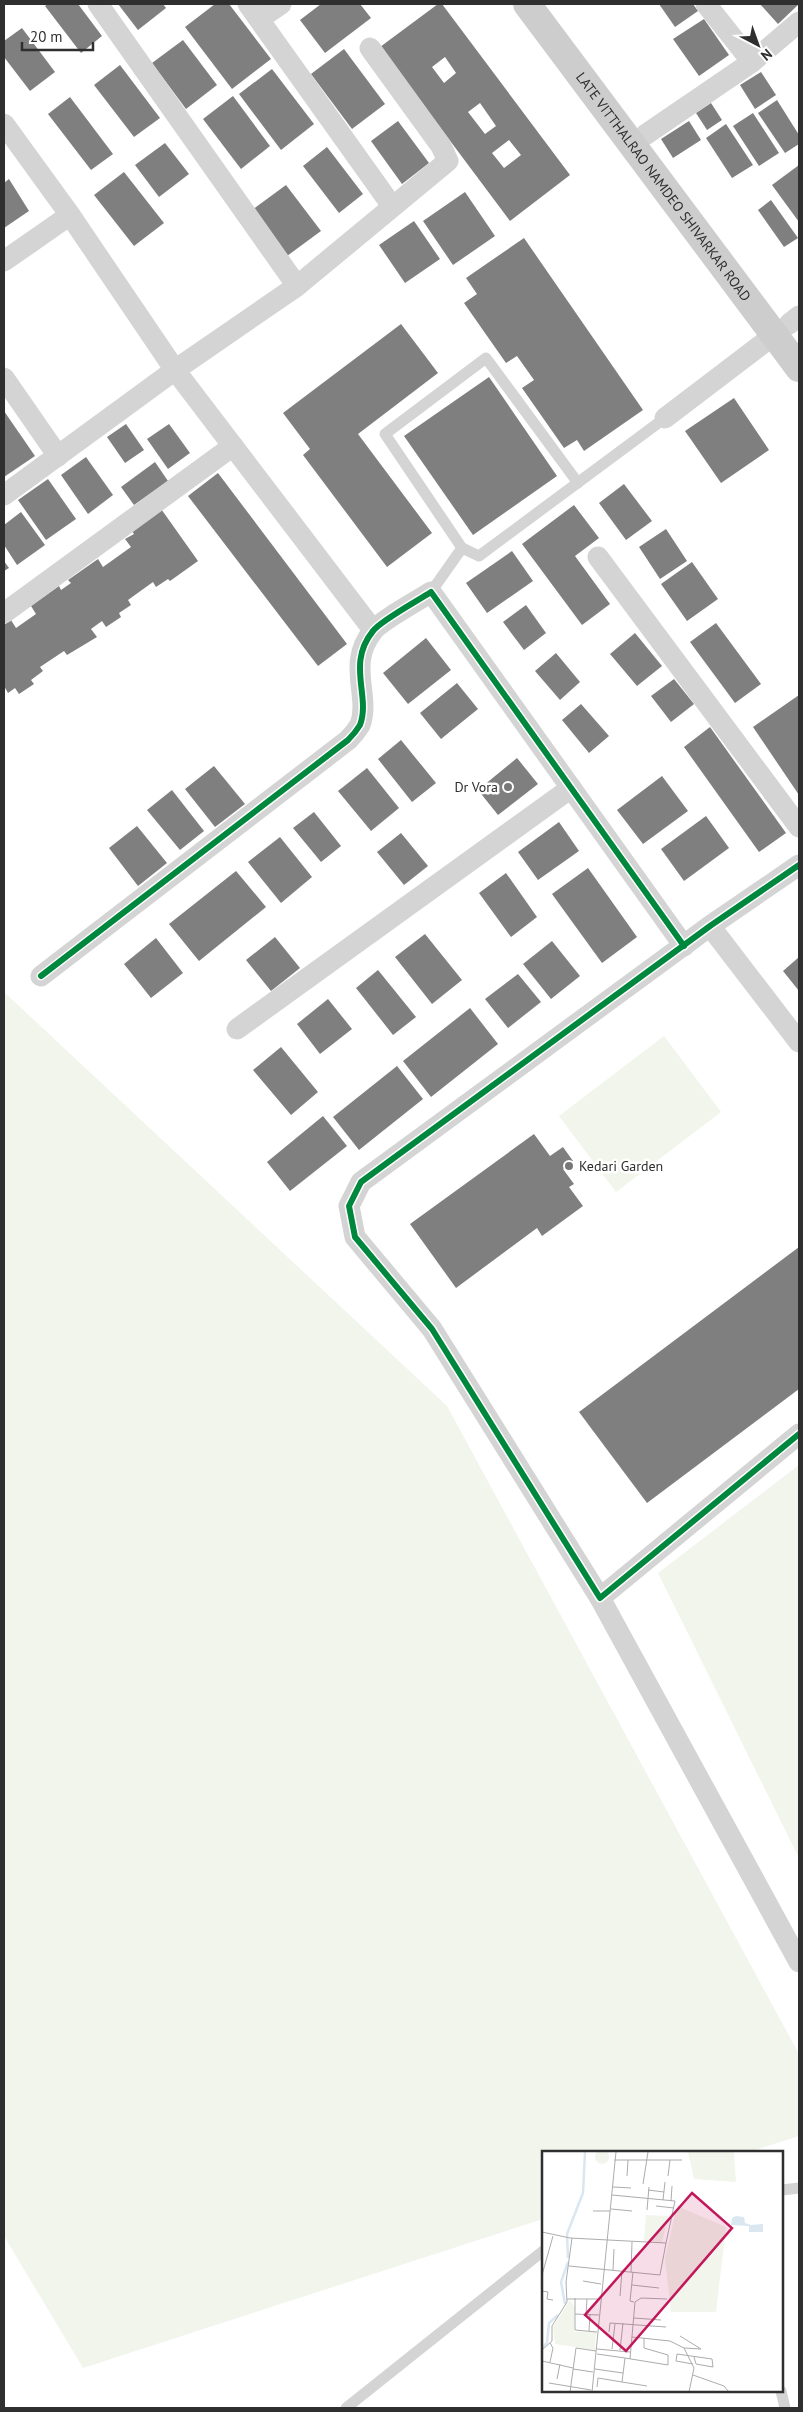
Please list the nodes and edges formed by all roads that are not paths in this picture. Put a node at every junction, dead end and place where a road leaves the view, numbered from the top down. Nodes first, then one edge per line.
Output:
1 (98, 4) edge
2 (281, 4) edge
3 (527, 4) edge
4 (550, 4) edge
5 (706, 4) edge
6 (254, 12) edge
7 (799, 22) edge
8 (370, 48) dead end
9 (752, 62) junction
10 (4, 124) edge
11 (645, 135) junction
12 (392, 206) junction
13 (70, 214) junction
14 (4, 261) edge
15 (297, 286) junction
16 (790, 329) edge
17 (799, 368) edge
18 (175, 370) junction
19 (4, 378) edge
20 (665, 418) joint
21 (233, 446) junction
22 (58, 456) junction
23 (578, 483) junction
24 (4, 495) edge
25 (462, 548) junction
26 (598, 557) dead end
27 (431, 592) junction
28 (4, 613) edge
29 (373, 630) junction
30 (571, 788) junction
31 (799, 827) edge
32 (799, 865) edge
33 (710, 926) junction
34 (684, 946) junction
35 (41, 976) dead end
36 (237, 1029) dead end
37 (799, 1042) edge
38 (799, 1434) edge
39 (600, 1598) junction
40 (799, 1962) edge
41 (799, 2188) edge
42 (783, 2190) edge
43 (542, 2252) edge
44 (781, 2392) edge
45 (346, 2408) edge
46 (784, 2408) edge

1 - 15 street
2 - 6 street
3 - 16 main road, LATE VITTHALRAO NAMDEO SHIVARKAR ROAD
4 - 11 main road, LATE VITTHALRAO NAMDEO SHIVARKAR ROAD
5 - 9 street
6 - 12 street
7 - 9 street
8 - 12 street
9 - 11 street
10 - 13 street
11 - 16 main road, LATE VITTHALRAO NAMDEO SHIVARKAR ROAD
12 - 15 street
13 - 14 street
13 - 18 street
15 - 18 street
16 - 17 main road, LATE VITTHALRAO NAMDEO SHIVARKAR ROAD
16 - 20 street
18 - 21 street
18 - 22 street
19 - 22 street
20 - 23 lane
21 - 28 street
21 - 29 street
22 - 24 street
23 - 25 lane
23 - 25 lane
25 - 27 lane
26 - 31 street
27 - 29 street
27 - 30 street
29 - 35 street
30 - 34 street
30 - 36 street
32 - 33 street
33 - 34 street
33 - 37 street
34 - 39 street
38 - 39 street
39 - 40 street
41 - 42 lane
43 - 45 lane
44 - 46 lane

